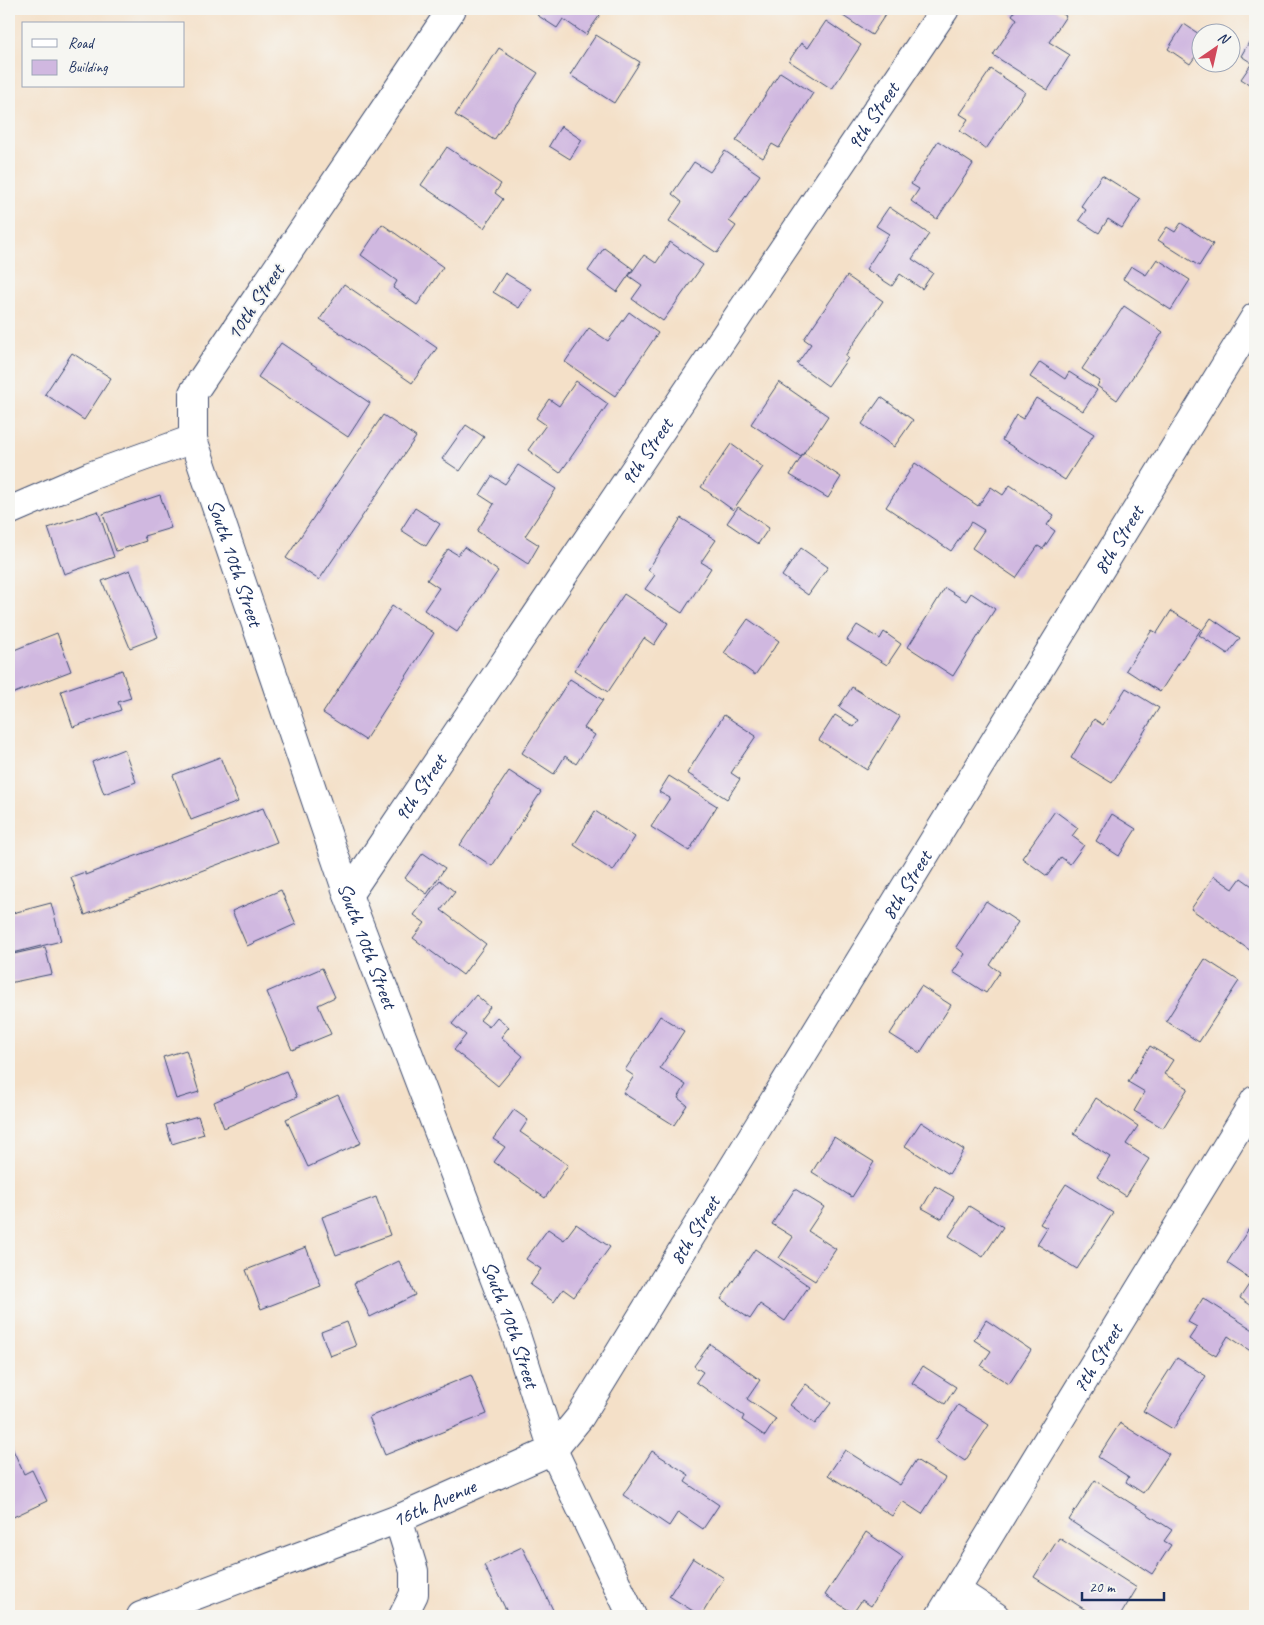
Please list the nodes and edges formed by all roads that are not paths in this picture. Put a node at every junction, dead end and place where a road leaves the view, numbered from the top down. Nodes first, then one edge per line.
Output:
1 (452, 9) edge
2 (945, 9) edge
3 (1255, 317) edge
4 (193, 438) junction
5 (9, 511) edge
6 (348, 895) junction
7 (1255, 1100) edge
8 (553, 1450) junction
9 (398, 1519) junction
10 (957, 1591) junction
11 (140, 1616) edge
12 (403, 1616) edge
13 (632, 1616) edge
14 (940, 1616) edge
15 (995, 1616) edge

1 - 4 street, 10th Street
2 - 6 street, 9th Street
3 - 8 street, 8th Street
4 - 5 street
4 - 6 street, South 10th Street
6 - 8 street, South 10th Street
7 - 10 street, 7th Street
8 - 9 street, 16th Avenue
8 - 13 street
9 - 11 street, 16th Avenue
9 - 12 street
10 - 14 street, 7th Street
10 - 15 street

